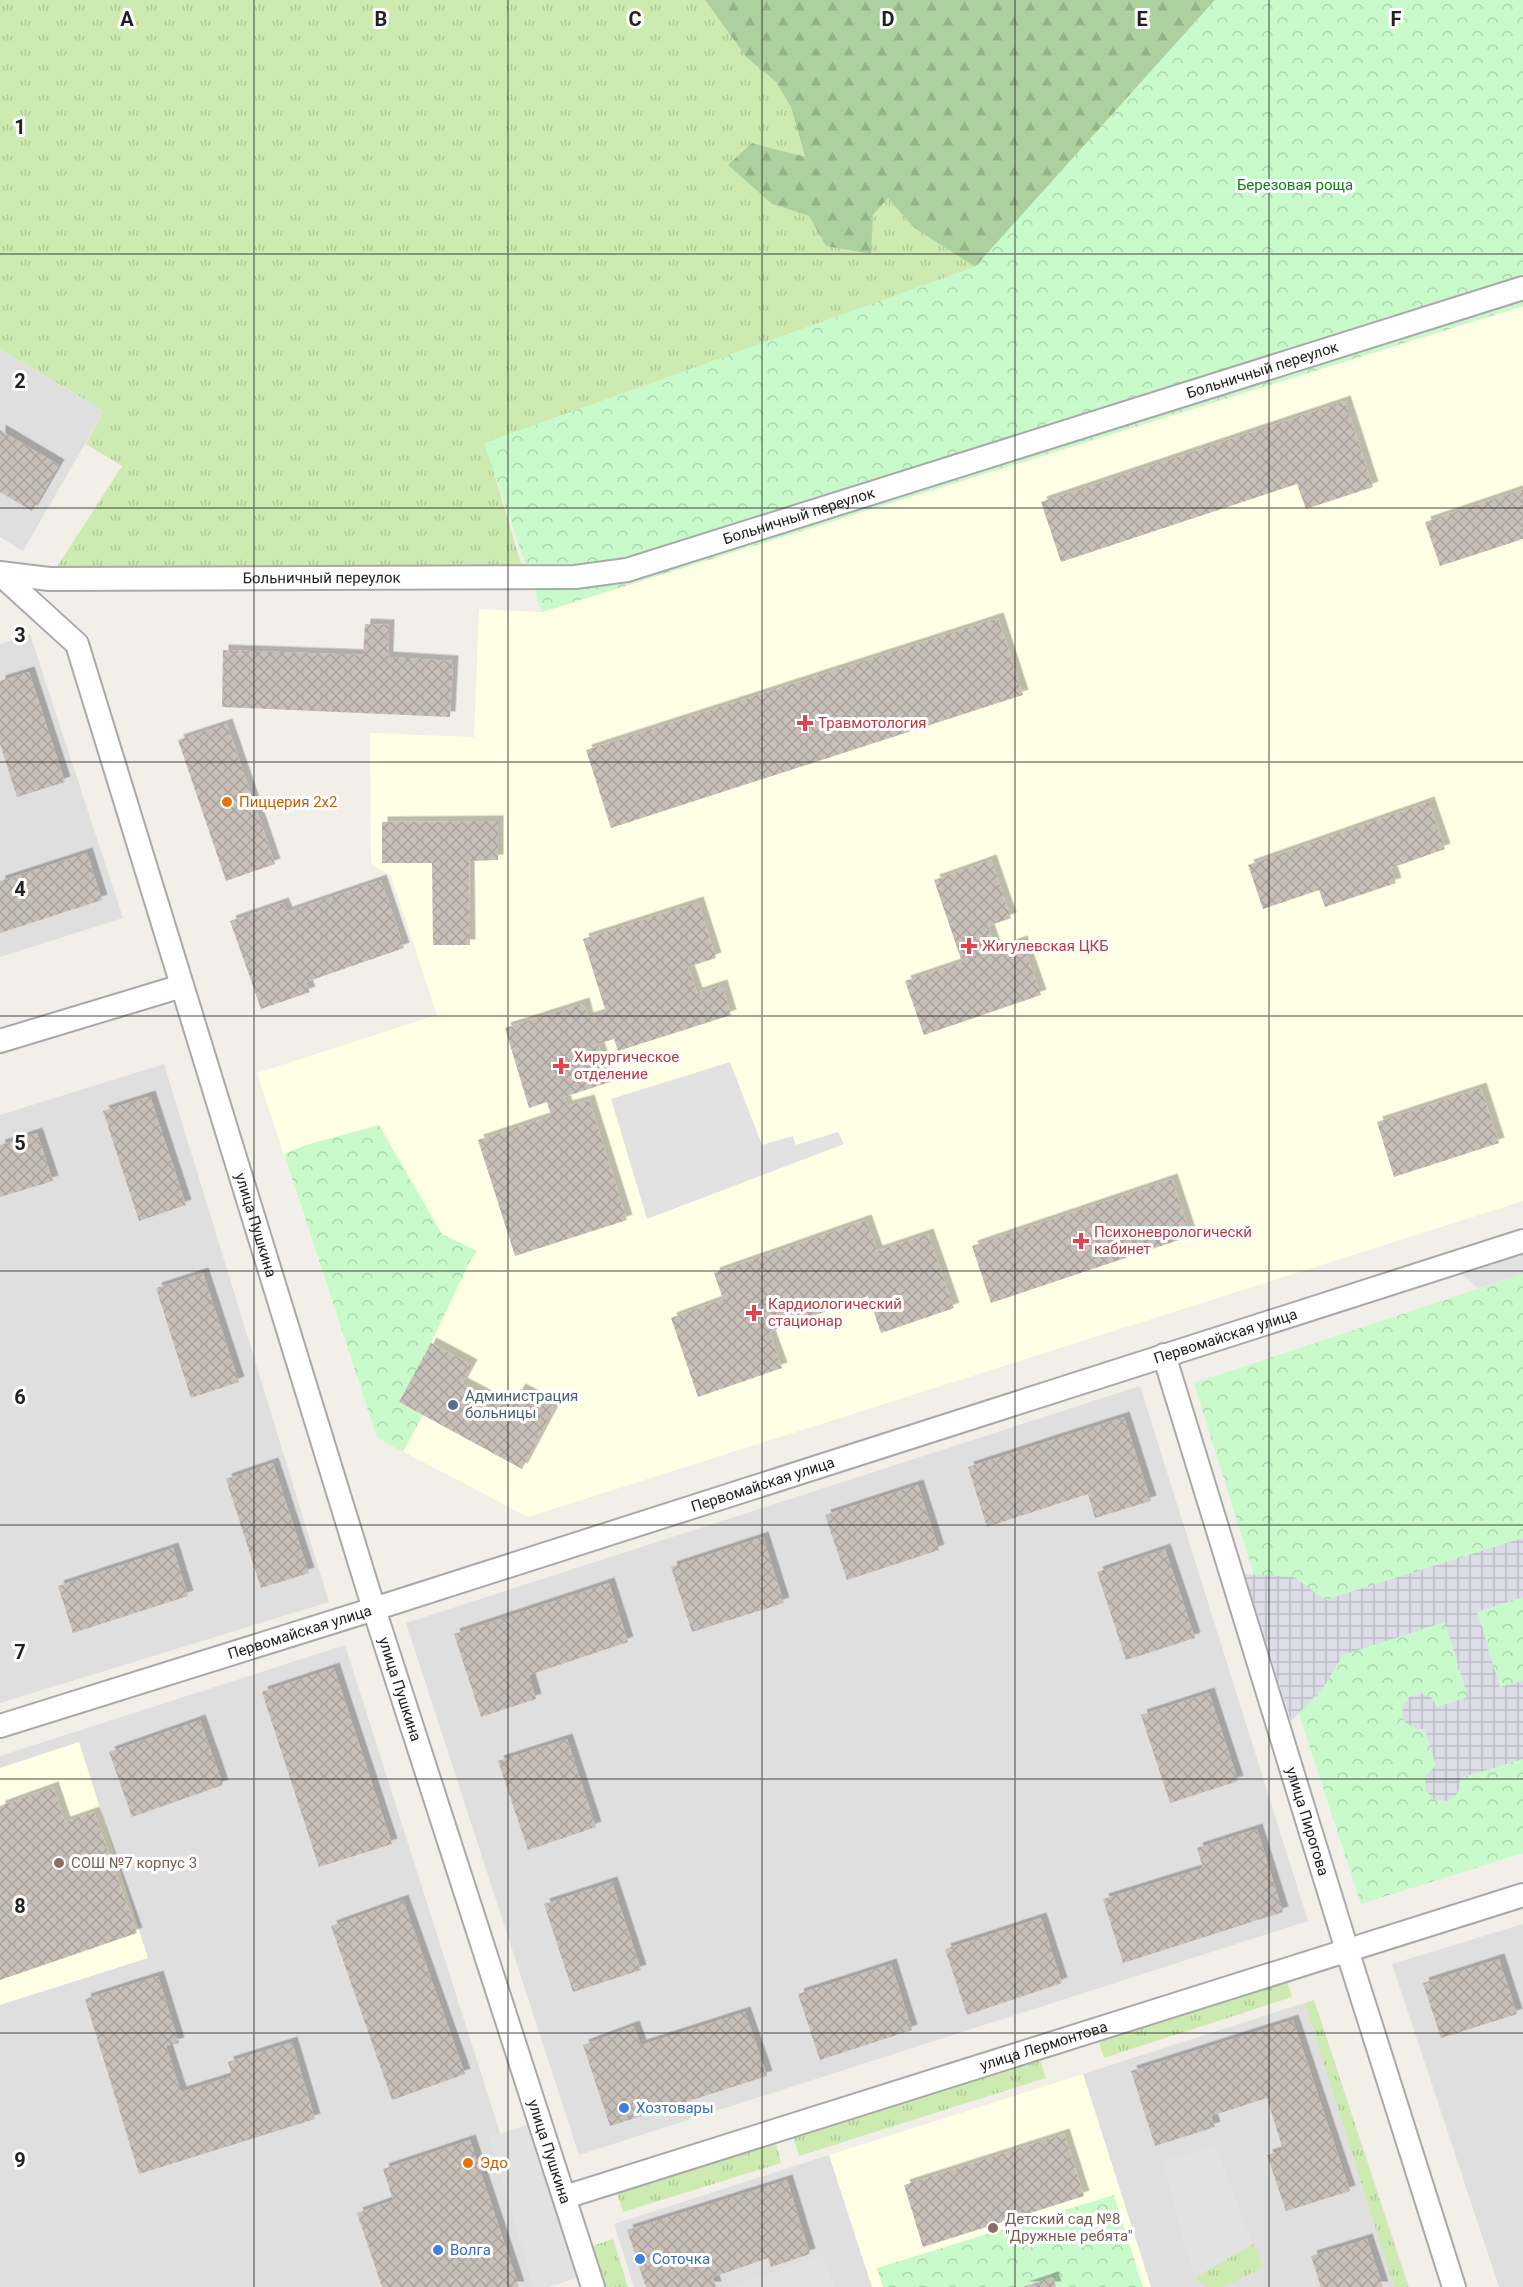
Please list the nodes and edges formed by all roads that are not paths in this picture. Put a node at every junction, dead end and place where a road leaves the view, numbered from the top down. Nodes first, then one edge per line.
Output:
1 (1523, 288) edge
2 (0, 573) edge
3 (182, 986) junction
4 (0, 1041) edge
5 (1523, 1240) edge
6 (1164, 1355) junction
7 (374, 1609) junction
8 (0, 1726) edge
9 (1523, 1895) edge
10 (1347, 1950) junction
11 (565, 2197) junction
12 (593, 2287) edge
13 (1454, 2287) edge

1 - 2 street, Больничный переулок
2 - 3 street, улица Пушкина
3 - 4 street
3 - 7 street, улица Пушкина
5 - 6 street, Первомайская улица
6 - 7 street, Первомайская улица
6 - 10 street, улица Пирогова
7 - 8 street, Первомайская улица
7 - 11 street, улица Пушкина
9 - 10 street, улица Лермонтова
10 - 11 street, улица Лермонтова
10 - 13 street, улица Пирогова
11 - 12 street, улица Пушкина

